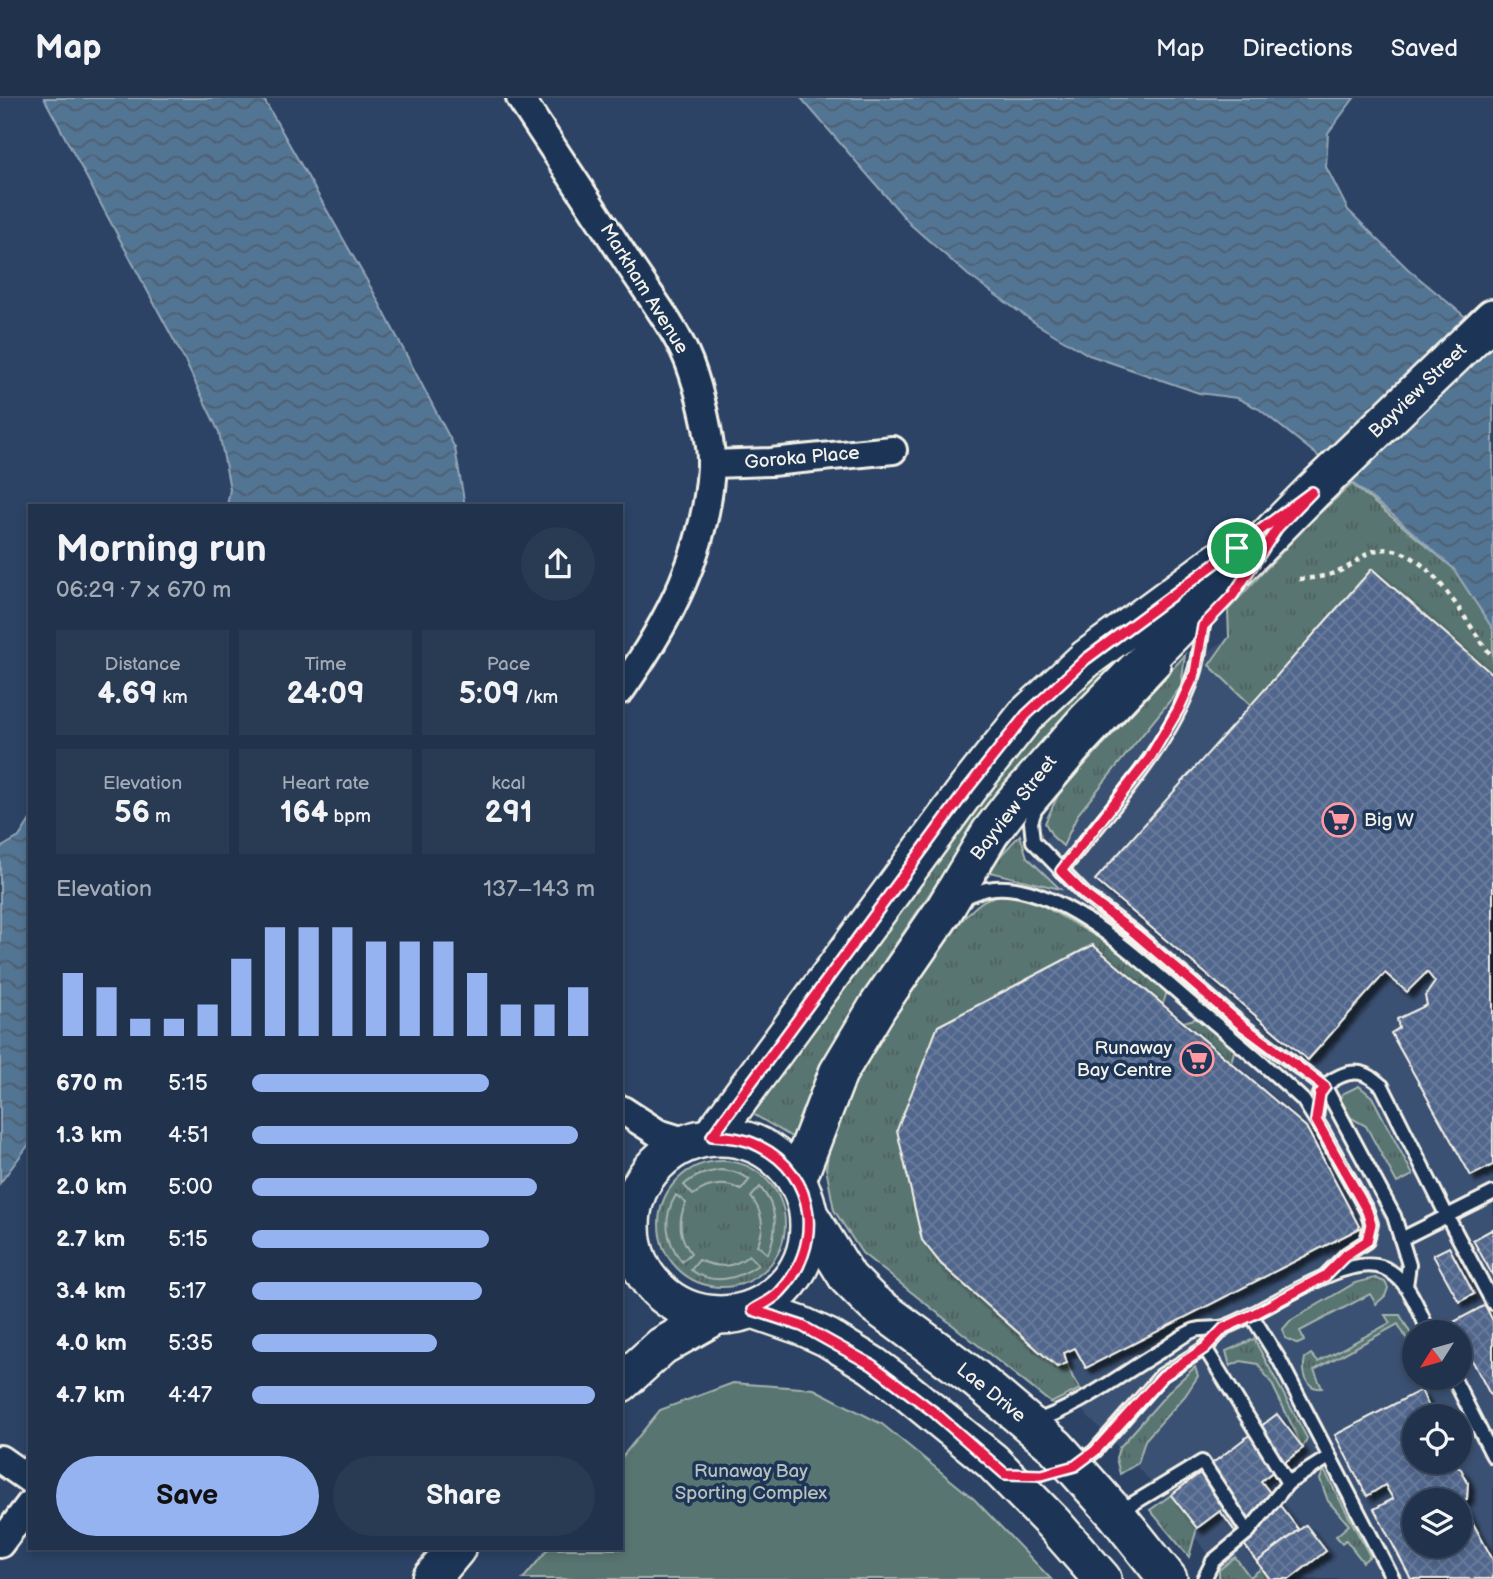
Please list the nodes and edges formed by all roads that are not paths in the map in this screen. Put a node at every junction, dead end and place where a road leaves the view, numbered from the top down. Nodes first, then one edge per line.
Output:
1 (520, 98) edge
2 (1493, 318) edge
3 (893, 450) dead end
4 (711, 464) junction
5 (1312, 492) junction
6 (1278, 527) junction
7 (1246, 578) dead end
8 (1187, 644) dead end
9 (1170, 661) dead end
10 (623, 688) edge
11 (1061, 871) junction
12 (944, 910) junction
13 (1325, 1087) junction
14 (623, 1110) edge
15 (1316, 1120) junction
16 (699, 1139) junction
17 (797, 1180) junction
18 (1493, 1193) edge
19 (626, 1202) edge
20 (809, 1215) junction
21 (1447, 1216) junction
22 (1401, 1239) junction
23 (627, 1258) edge
24 (1325, 1276) junction
25 (1406, 1286) junction
26 (1493, 1303) edge
27 (753, 1310) junction
28 (1252, 1315) junction
29 (715, 1316) junction
30 (1423, 1320) edge
31 (1224, 1328) junction
32 (1205, 1348) junction
33 (623, 1381) edge
34 (1460, 1390) edge
35 (1029, 1423) junction
36 (1329, 1457) junction
37 (1493, 1457) edge
38 (0, 1459) edge
39 (1075, 1466) junction
40 (1005, 1474) junction
41 (28, 1479) edge
42 (1288, 1483) junction
43 (28, 1507) edge
44 (1116, 1514) junction
45 (1248, 1532) junction
46 (0, 1544) edge
47 (424, 1550) edge
48 (455, 1550) edge
49 (407, 1579) edge
50 (431, 1579) edge
51 (1102, 1579) edge
52 (1168, 1579) edge
53 (1204, 1579) edge
54 (1393, 1579) edge

1 - 4 street, Markham Avenue
2 - 5 main road, Bayview Street
3 - 4 street, Goroka Place
4 - 10 street, Markham Avenue
5 - 6 main road, Bayview Street
5 - 16 main road, Bayview Street
6 - 7 lane
6 - 12 main road, Bayview Street
8 - 11 lane
9 - 11 lane
11 - 13 lane
12 - 15 lane
12 - 17 main road, Bayview Street
13 - 15 lane
13 - 21 lane
13 - 22 lane
14 - 16 street
15 - 24 lane
16 - 17 main road
16 - 19 main road
17 - 20 main road
18 - 21 lane
19 - 23 main road
20 - 27 main road
20 - 35 main road, Lae Drive
21 - 22 lane
21 - 26 lane
22 - 25 lane
23 - 29 main road
24 - 25 lane
24 - 28 lane
25 - 30 lane
27 - 29 main road
27 - 40 main road
28 - 31 lane
28 - 36 lane
29 - 33 main road
31 - 32 lane
31 - 35 lane
32 - 39 lane
32 - 42 lane
34 - 37 lane
35 - 39 main road, Lae Drive
36 - 42 lane
36 - 54 lane
38 - 41 street
39 - 40 main road
39 - 44 main road, Lae Drive
40 - 51 main road
42 - 45 lane
43 - 46 street
44 - 45 lane
44 - 52 main road, Lae Drive
45 - 53 lane
47 - 49 main road
48 - 50 main road

